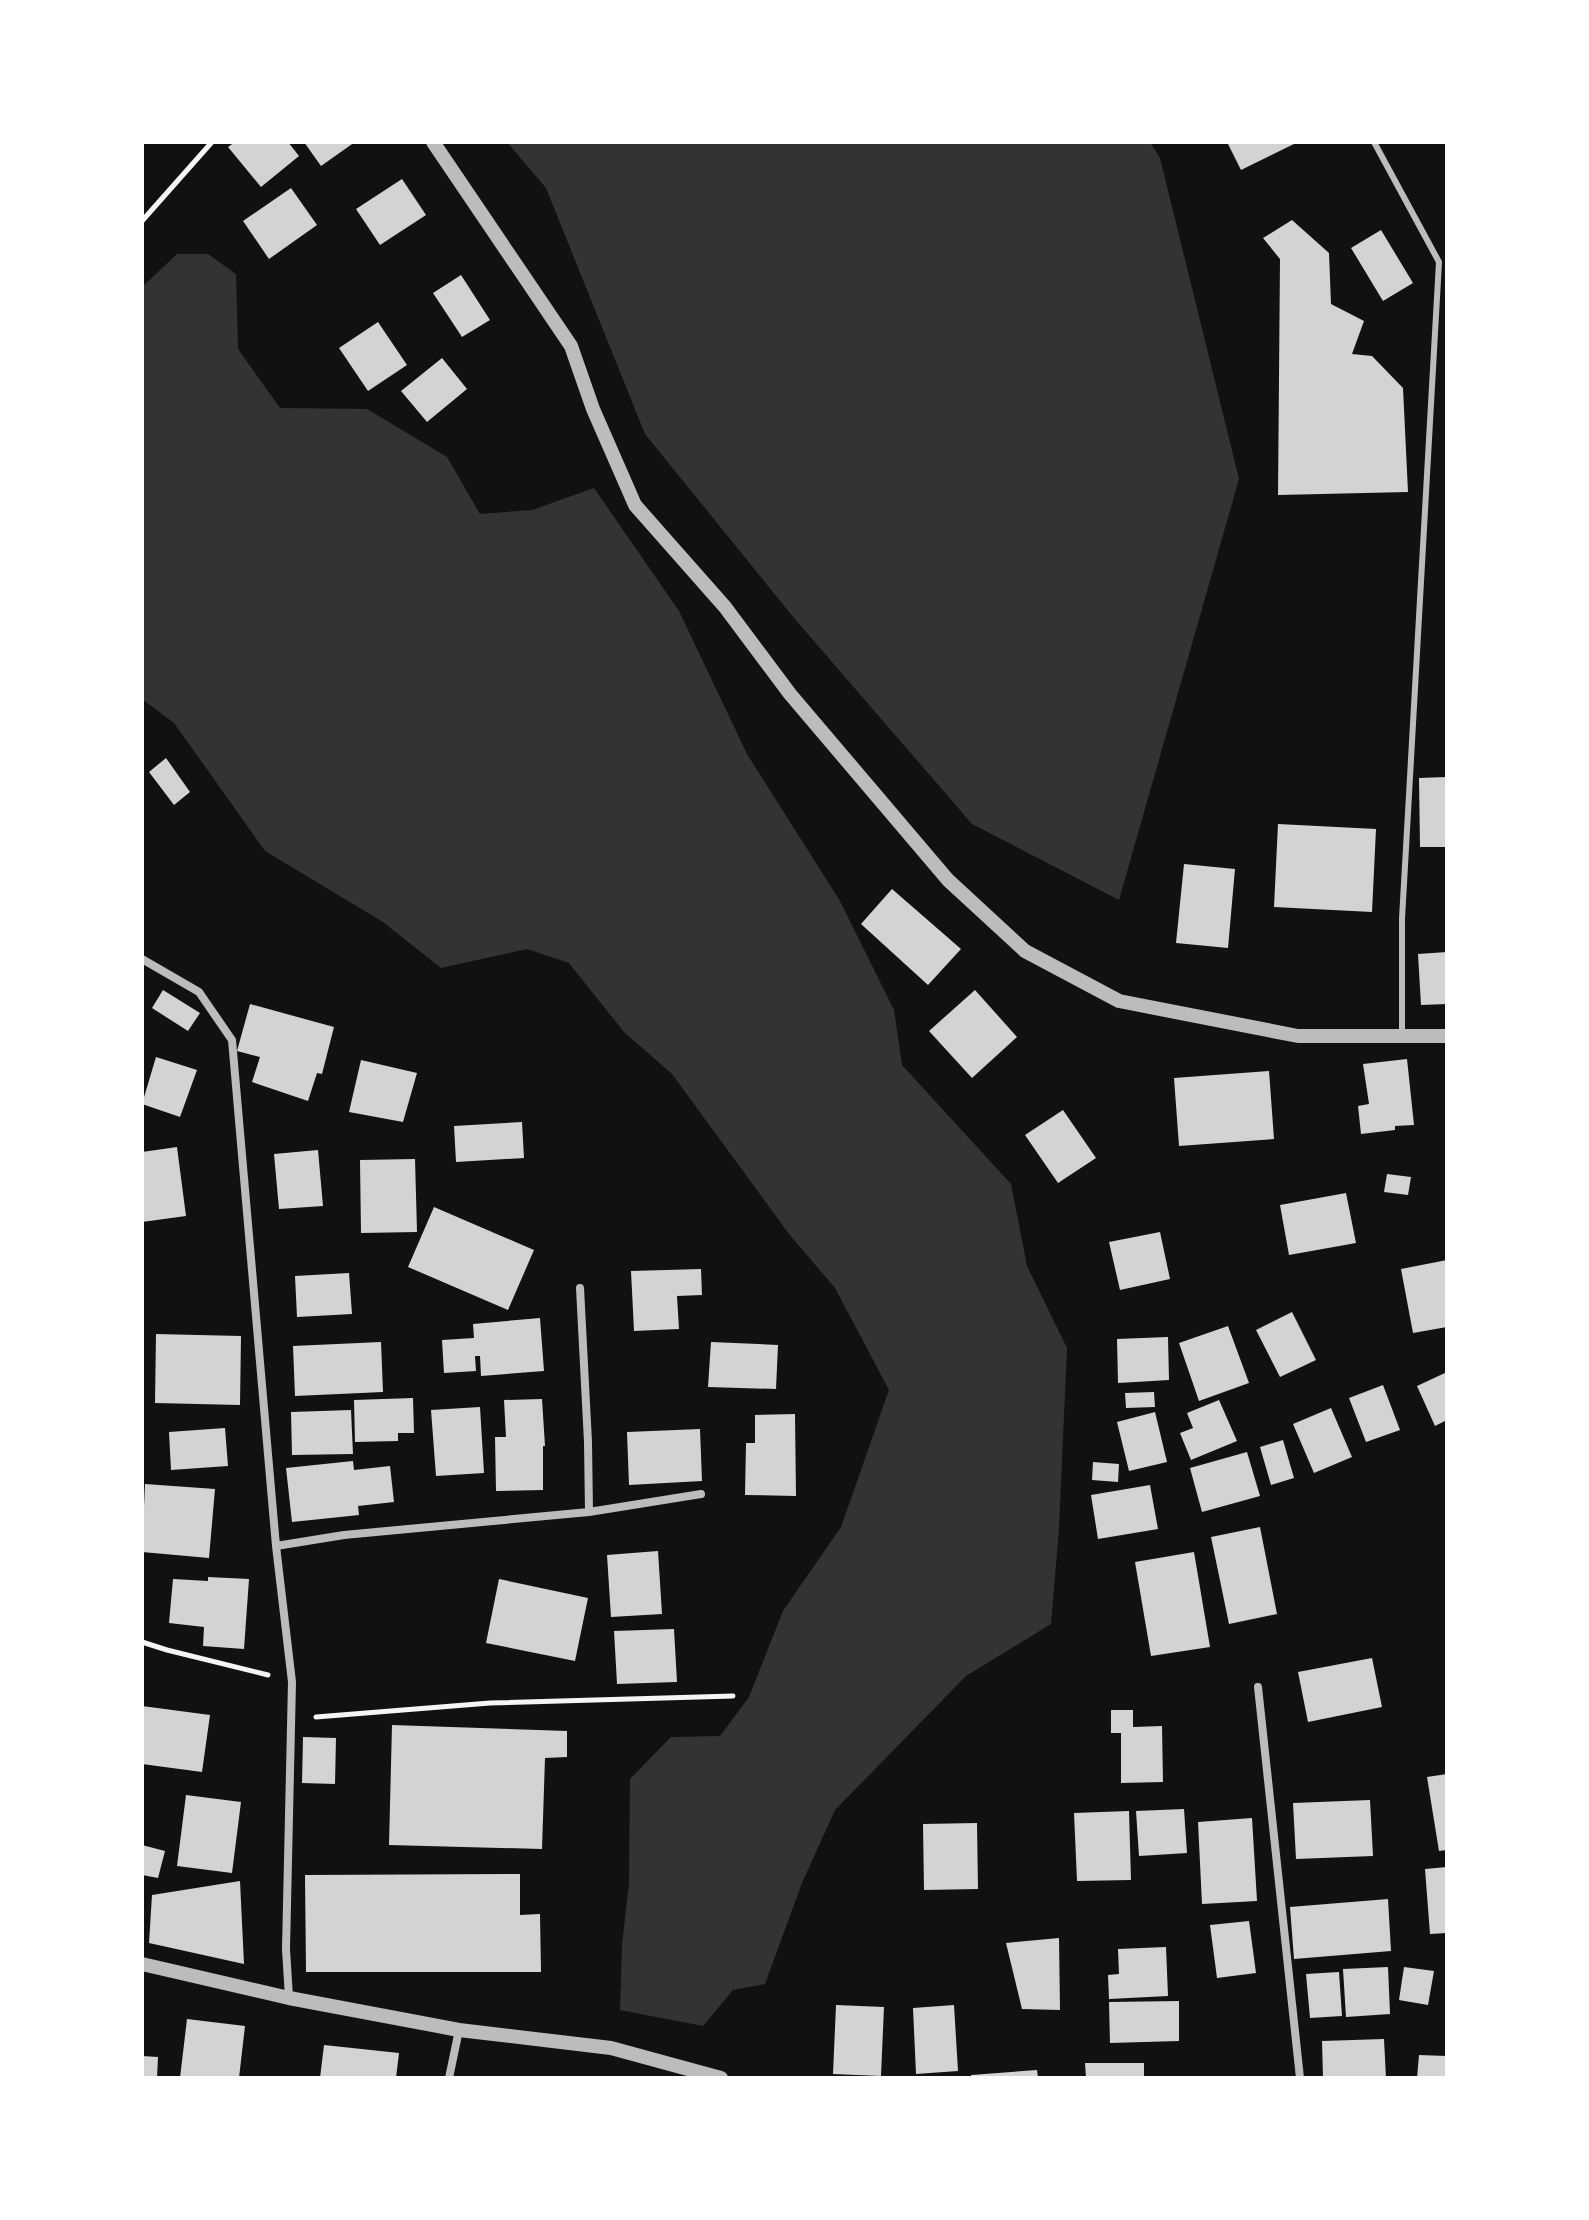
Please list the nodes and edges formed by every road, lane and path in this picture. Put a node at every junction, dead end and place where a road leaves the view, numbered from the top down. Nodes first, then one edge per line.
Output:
1 (212, 142) edge
2 (433, 142) edge
3 (1374, 142) edge
4 (142, 221) edge
5 (142, 959) edge
6 (1402, 1035) junction
7 (1447, 1036) edge
8 (580, 1288) dead end
9 (701, 1494) dead end
10 (589, 1512) junction
11 (276, 1546) junction
12 (142, 1642) edge
13 (292, 1682) junction
14 (1258, 1687) dead end
15 (733, 1696) dead end
16 (291, 1719) junction
17 (142, 1964) edge
18 (289, 1998) junction
19 (459, 2030) junction
20 (449, 2078) edge
21 (721, 2078) edge
22 (1300, 2078) edge

1 - 4 path
2 - 6 street
3 - 6 lane
5 - 11 street
6 - 7 street
8 - 10 street
9 - 10 street
10 - 11 street
11 - 13 street
12 - 13 path
13 - 16 street
14 - 22 street
15 - 16 path
16 - 18 street
17 - 18 street
18 - 19 street
19 - 20 street
19 - 21 street

